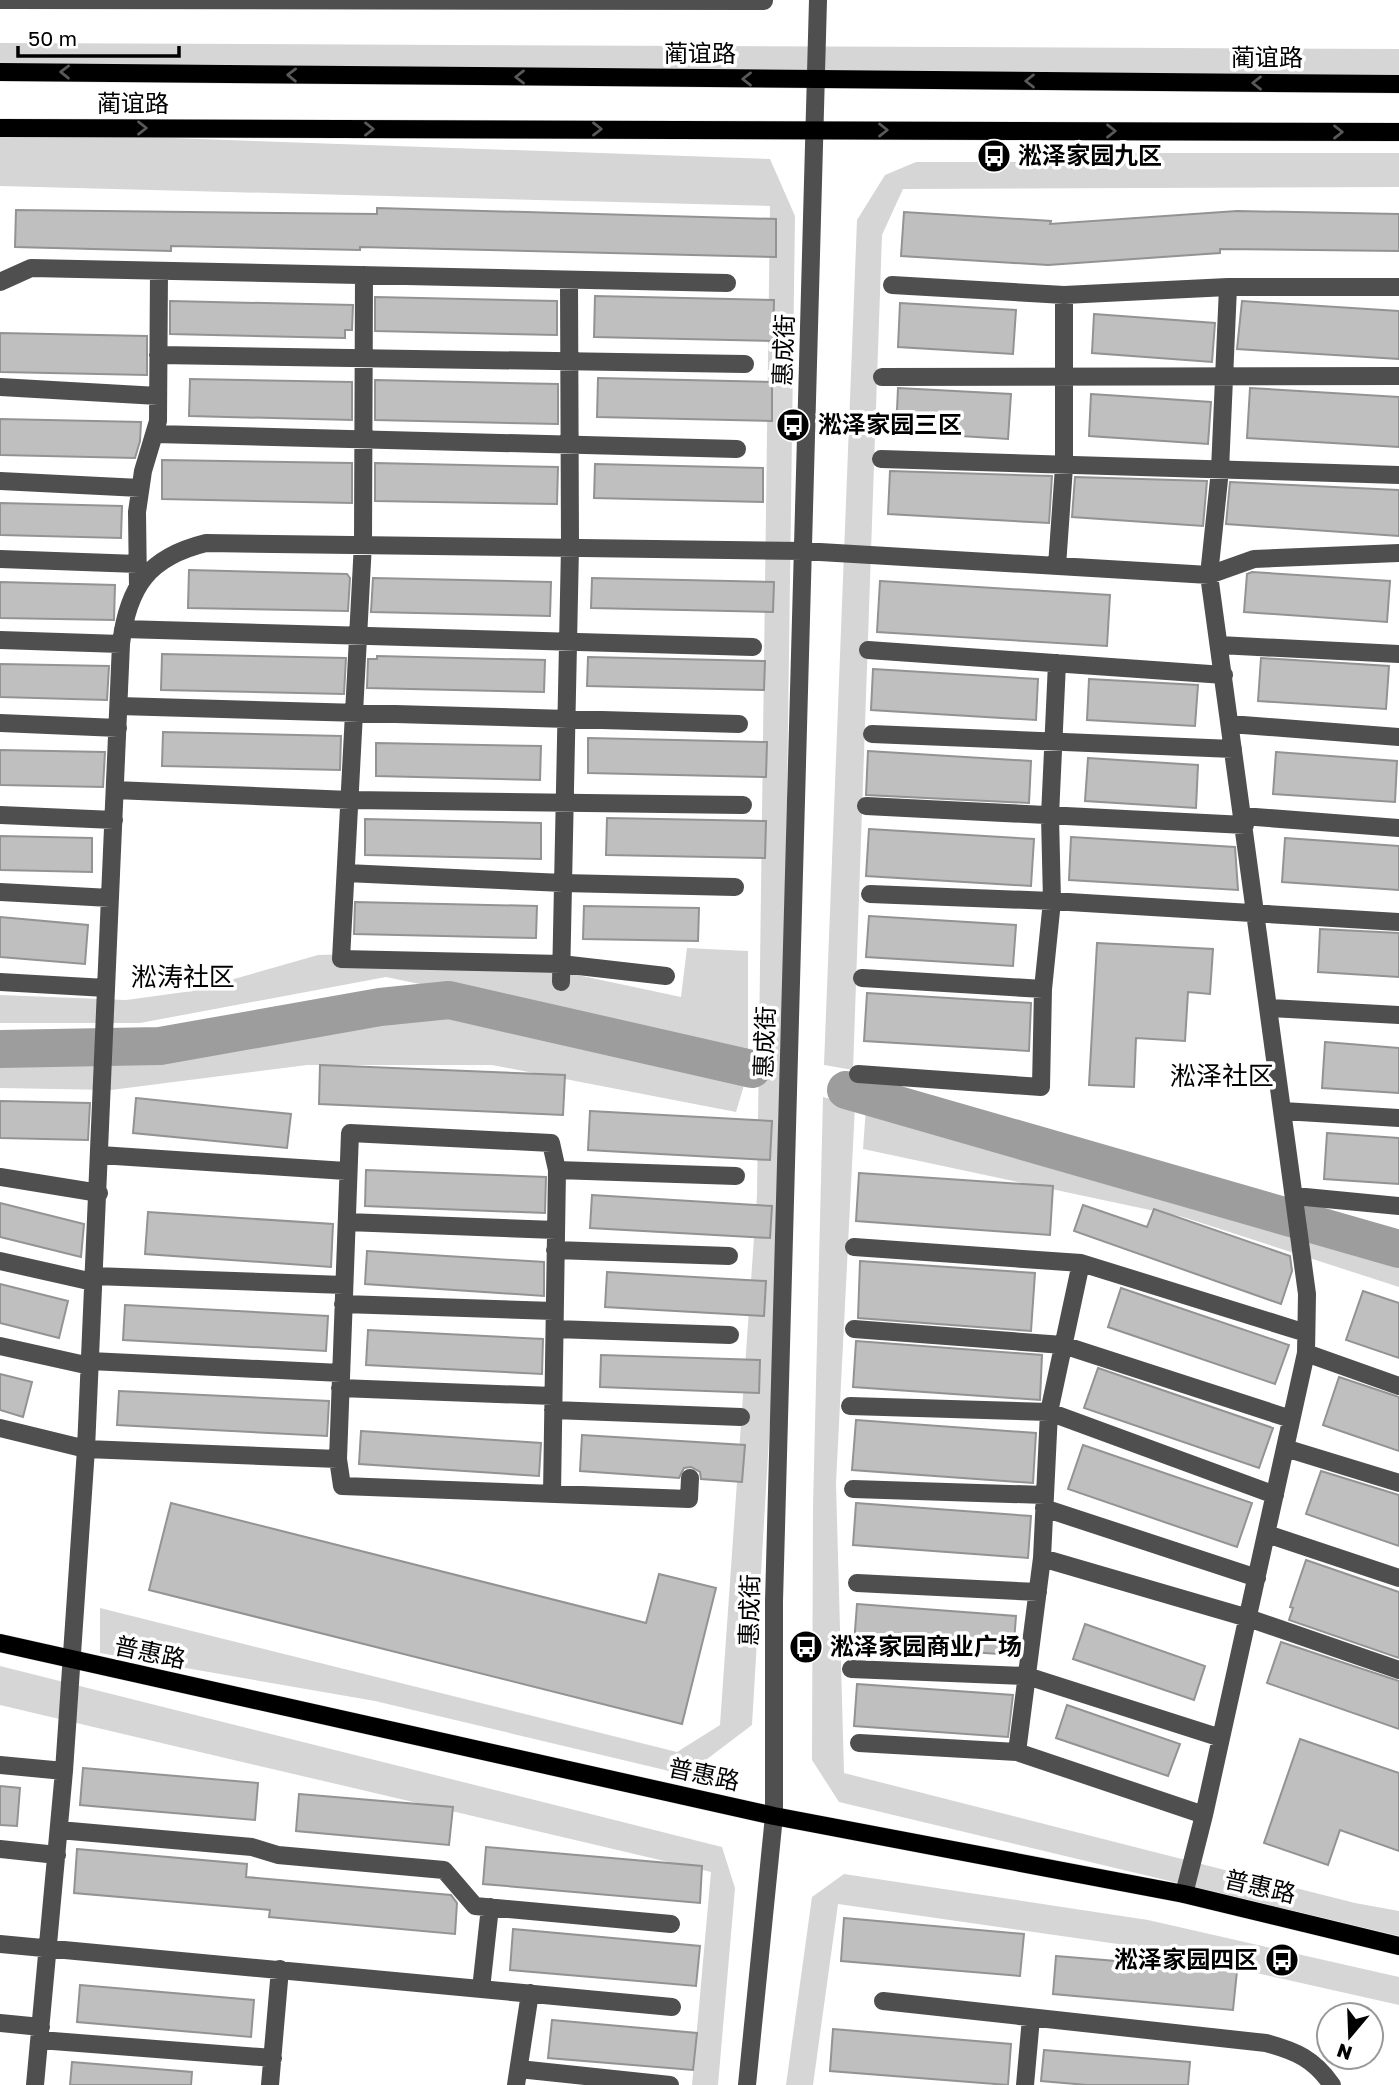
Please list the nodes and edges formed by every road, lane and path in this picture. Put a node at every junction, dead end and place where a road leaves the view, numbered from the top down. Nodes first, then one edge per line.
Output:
1 (0, 0) edge
2 (140, 0) edge
3 (818, 0) edge
4 (602, 1) edge
5 (764, 1) edge
6 (0, 72) edge
7 (815, 79) junction
8 (1399, 84) edge
9 (0, 128) edge
10 (815, 130) junction
11 (1399, 132) edge
12 (0, 267) edge
13 (30, 268) junction
14 (159, 271) junction
15 (364, 275) junction
16 (569, 279) junction
17 (0, 282) edge
18 (727, 283) dead end
19 (892, 285) dead end
20 (1228, 287) junction
21 (1399, 287) edge
22 (1064, 295) junction
23 (158, 355) junction
24 (364, 359) junction
25 (569, 362) junction
26 (746, 363) dead end
27 (1399, 376) edge
28 (882, 377) dead end
29 (1222, 377) junction
30 (1066, 378) junction
31 (0, 387) edge
32 (158, 396) junction
33 (155, 434) junction
34 (363, 439) junction
35 (569, 447) junction
36 (737, 449) dead end
37 (881, 459) dead end
38 (1064, 467) junction
39 (1220, 470) junction
40 (1399, 475) edge
41 (0, 481) edge
42 (141, 488) junction
43 (363, 543) junction
44 (570, 547) junction
45 (803, 551) junction
46 (1396, 554) edge
47 (0, 559) edge
48 (138, 564) junction
49 (1057, 566) junction
50 (1209, 575) junction
51 (138, 587) junction
52 (122, 636) junction
53 (358, 636) junction
54 (0, 640) edge
55 (568, 641) junction
56 (1219, 645) junction
57 (753, 647) dead end
58 (868, 650) dead end
59 (1399, 654) edge
60 (1057, 663) junction
61 (1224, 675) junction
62 (119, 706) junction
63 (354, 713) junction
64 (566, 718) junction
65 (0, 723) edge
66 (738, 724) dead end
67 (1230, 724) junction
68 (118, 728) junction
69 (872, 734) dead end
70 (1399, 737) edge
71 (1053, 741) junction
72 (1233, 749) junction
73 (115, 790) junction
74 (350, 800) junction
75 (565, 804) junction
76 (743, 806) dead end
77 (866, 806) dead end
78 (0, 815) edge
79 (1049, 816) junction
80 (114, 820) junction
81 (1244, 821) junction
82 (1399, 828) edge
83 (346, 873) junction
84 (563, 883) junction
85 (736, 887) dead end
86 (0, 892) edge
87 (870, 894) dead end
88 (110, 898) junction
89 (1052, 901) junction
90 (1257, 912) junction
91 (1399, 922) edge
92 (561, 973) junction
93 (666, 976) dead end
94 (862, 978) dead end
95 (0, 982) edge
96 (106, 988) junction
97 (1043, 989) junction
98 (1270, 1008) junction
99 (1399, 1015) edge
100 (858, 1074) dead end
101 (1283, 1111) junction
102 (1399, 1118) edge
103 (100, 1156) junction
104 (556, 1170) junction
105 (346, 1171) junction
106 (736, 1176) dead end
107 (0, 1177) edge
108 (99, 1193) junction
109 (1295, 1196) junction
110 (1399, 1206) edge
111 (347, 1222) junction
112 (556, 1230) junction
113 (853, 1247) dead end
114 (555, 1250) junction
115 (729, 1256) dead end
116 (0, 1261) edge
117 (1081, 1263) junction
118 (94, 1279) junction
119 (344, 1285) junction
120 (343, 1304) junction
121 (555, 1320) junction
122 (853, 1329) dead end
123 (1306, 1333) junction
124 (730, 1335) dead end
125 (1063, 1345) junction
126 (0, 1346) edge
127 (1306, 1353) junction
128 (90, 1364) junction
129 (341, 1381) junction
130 (1399, 1386) edge
131 (553, 1403) junction
132 (850, 1406) dead end
133 (1049, 1412) junction
134 (741, 1417) dead end
135 (1292, 1419) junction
136 (0, 1429) edge
137 (86, 1448) junction
138 (1285, 1448) junction
139 (338, 1459) junction
140 (690, 1478) dead end
141 (1399, 1483) edge
142 (853, 1489) dead end
143 (552, 1494) junction
144 (1275, 1495) junction
145 (1045, 1502) junction
146 (1266, 1534) junction
147 (1042, 1558) junction
148 (1257, 1578) junction
149 (1399, 1578) edge
150 (858, 1583) dead end
151 (1038, 1592) junction
152 (1248, 1618) junction
153 (0, 1643) edge
154 (72, 1661) junction
155 (851, 1669) dead end
156 (1399, 1670) edge
157 (1027, 1676) junction
158 (1221, 1738) junction
159 (859, 1744) dead end
160 (1017, 1752) junction
161 (0, 1765) edge
162 (64, 1771) junction
163 (1204, 1815) junction
164 (774, 1816) junction
165 (59, 1830) junction
166 (0, 1849) edge
167 (57, 1855) junction
168 (1184, 1894) junction
169 (490, 1907) junction
170 (671, 1924) dead end
171 (0, 1944) edge
172 (1399, 1946) edge
173 (48, 1948) junction
174 (280, 1969) junction
175 (481, 1989) junction
176 (530, 1993) junction
177 (883, 2001) dead end
178 (672, 2007) dead end
179 (1031, 2018) junction
180 (0, 2023) edge
181 (40, 2034) junction
182 (273, 2058) junction
183 (518, 2077) edge
184 (36, 2085) edge
185 (270, 2085) edge
186 (670, 2085) edge
187 (747, 2085) edge
188 (1025, 2085) edge
189 (1332, 2085) edge

1 - 2 street
2 - 4 street
3 - 7 street, 惠成街
4 - 5 street
7 -> 6 main road, 蔺谊路
8 -> 7 main road, 蔺谊路
7 - 10 street, 惠成街
9 -> 10 main road, 蔺谊路
10 -> 11 main road, 蔺谊路
10 - 45 street, 惠成街
12 - 13 street
13 - 14 street
13 - 17 street
14 - 15 street
14 - 23 street
15 - 16 street
15 - 24 street
16 - 18 street
16 - 25 street
19 - 22 street
20 - 21 street
20 - 22 street
20 - 29 street
22 - 30 street
23 - 24 street
23 - 32 street
24 - 25 street
24 - 34 street
25 - 26 street
25 - 35 street
27 - 29 street
28 - 30 street
29 - 30 street
29 - 39 street
30 - 38 street
31 - 32 street
32 - 33 street
33 - 34 street
33 - 42 street
34 - 35 street
34 - 43 street
35 - 36 street
35 - 44 street
37 - 38 street
38 - 39 street
38 - 49 street
39 - 40 street
39 - 50 street
41 - 42 street
42 - 48 street
43 - 44 street
43 - 51 street
43 - 53 street
44 - 45 street
44 - 55 street
45 - 49 street
45 - 164 street, 惠成街
46 - 50 street
47 - 48 street
48 - 51 street
49 - 50 street
50 - 56 street
51 - 52 street
52 - 53 street
52 - 54 street
52 - 62 street
53 - 55 street
53 - 63 street
55 - 57 street
55 - 64 street
56 - 59 street
56 - 61 street
58 - 60 street
60 - 61 street
60 - 71 street
61 - 67 street
62 - 63 street
62 - 68 street
63 - 64 street
63 - 74 street
64 - 66 street
64 - 75 street
65 - 68 street
67 - 70 street
67 - 72 street
68 - 73 street
69 - 71 street
71 - 72 street
71 - 79 street
72 - 81 street
73 - 74 street
73 - 80 street
74 - 75 street
74 - 83 street
75 - 76 street
75 - 84 street
77 - 79 street
78 - 80 street
79 - 81 street
79 - 89 street
80 - 88 street
81 - 82 street
81 - 90 street
83 - 84 street
83 - 92 street
84 - 85 street
84 - 92 street
86 - 88 street
87 - 89 street
88 - 96 street
89 - 90 street
89 - 97 street
90 - 91 street
90 - 98 street
92 - 93 street
94 - 97 street
95 - 96 street
96 - 103 street
97 - 100 street
98 - 99 street
98 - 101 street
101 - 102 street
101 - 109 street
103 - 105 street
103 - 108 street
104 - 105 street
104 - 106 street
104 - 112 street
105 - 111 street
107 - 108 street
108 - 118 street
109 - 110 street
109 - 123 street
111 - 112 street
111 - 119 street
112 - 114 street
113 - 117 street
114 - 115 street
114 - 121 street
116 - 118 street
117 - 123 street
117 - 125 street
118 - 119 street
118 - 128 street
119 - 120 street
120 - 121 street
120 - 129 street
121 - 124 street
121 - 131 street
122 - 125 street
123 - 127 street
125 - 133 street
125 - 135 street
126 - 128 street
127 - 130 street
127 - 135 street
128 - 129 street
128 - 137 street
129 - 131 street
129 - 139 street
131 - 134 street
131 - 143 street
132 - 133 street
133 - 144 street
133 - 145 street
135 - 138 street
136 - 137 street
137 - 139 street
137 - 154 street
138 - 141 street
138 - 144 street
139 - 143 street
140 - 143 street
142 - 145 street
144 - 146 street
145 - 147 street
145 - 148 street
146 - 148 street
146 - 149 street
147 - 151 street
147 - 152 street
148 - 152 street
150 - 151 street
151 - 157 street
152 - 156 street
152 - 158 street
153 - 154 main road, 普惠路
154 - 162 street
154 - 164 main road, 普惠路
155 - 157 street
157 - 158 street
157 - 160 street
158 - 163 street
159 - 160 street
160 - 163 street
161 - 162 street
162 - 165 street
163 - 168 street
164 - 168 main road, 普惠路
164 - 187 street, 惠成街
165 - 167 street
165 - 169 street
166 - 167 street
167 - 173 street
168 - 172 main road, 普惠路
169 - 170 street
169 - 175 street
171 - 173 street
173 - 174 street
173 - 181 street
174 - 175 street
174 - 182 street
175 - 176 street
176 - 178 street
176 - 183 street
177 - 179 street
179 - 188 street
179 - 189 street
180 - 181 street
181 - 182 street
181 - 184 street
182 - 185 street
183 - 186 street

